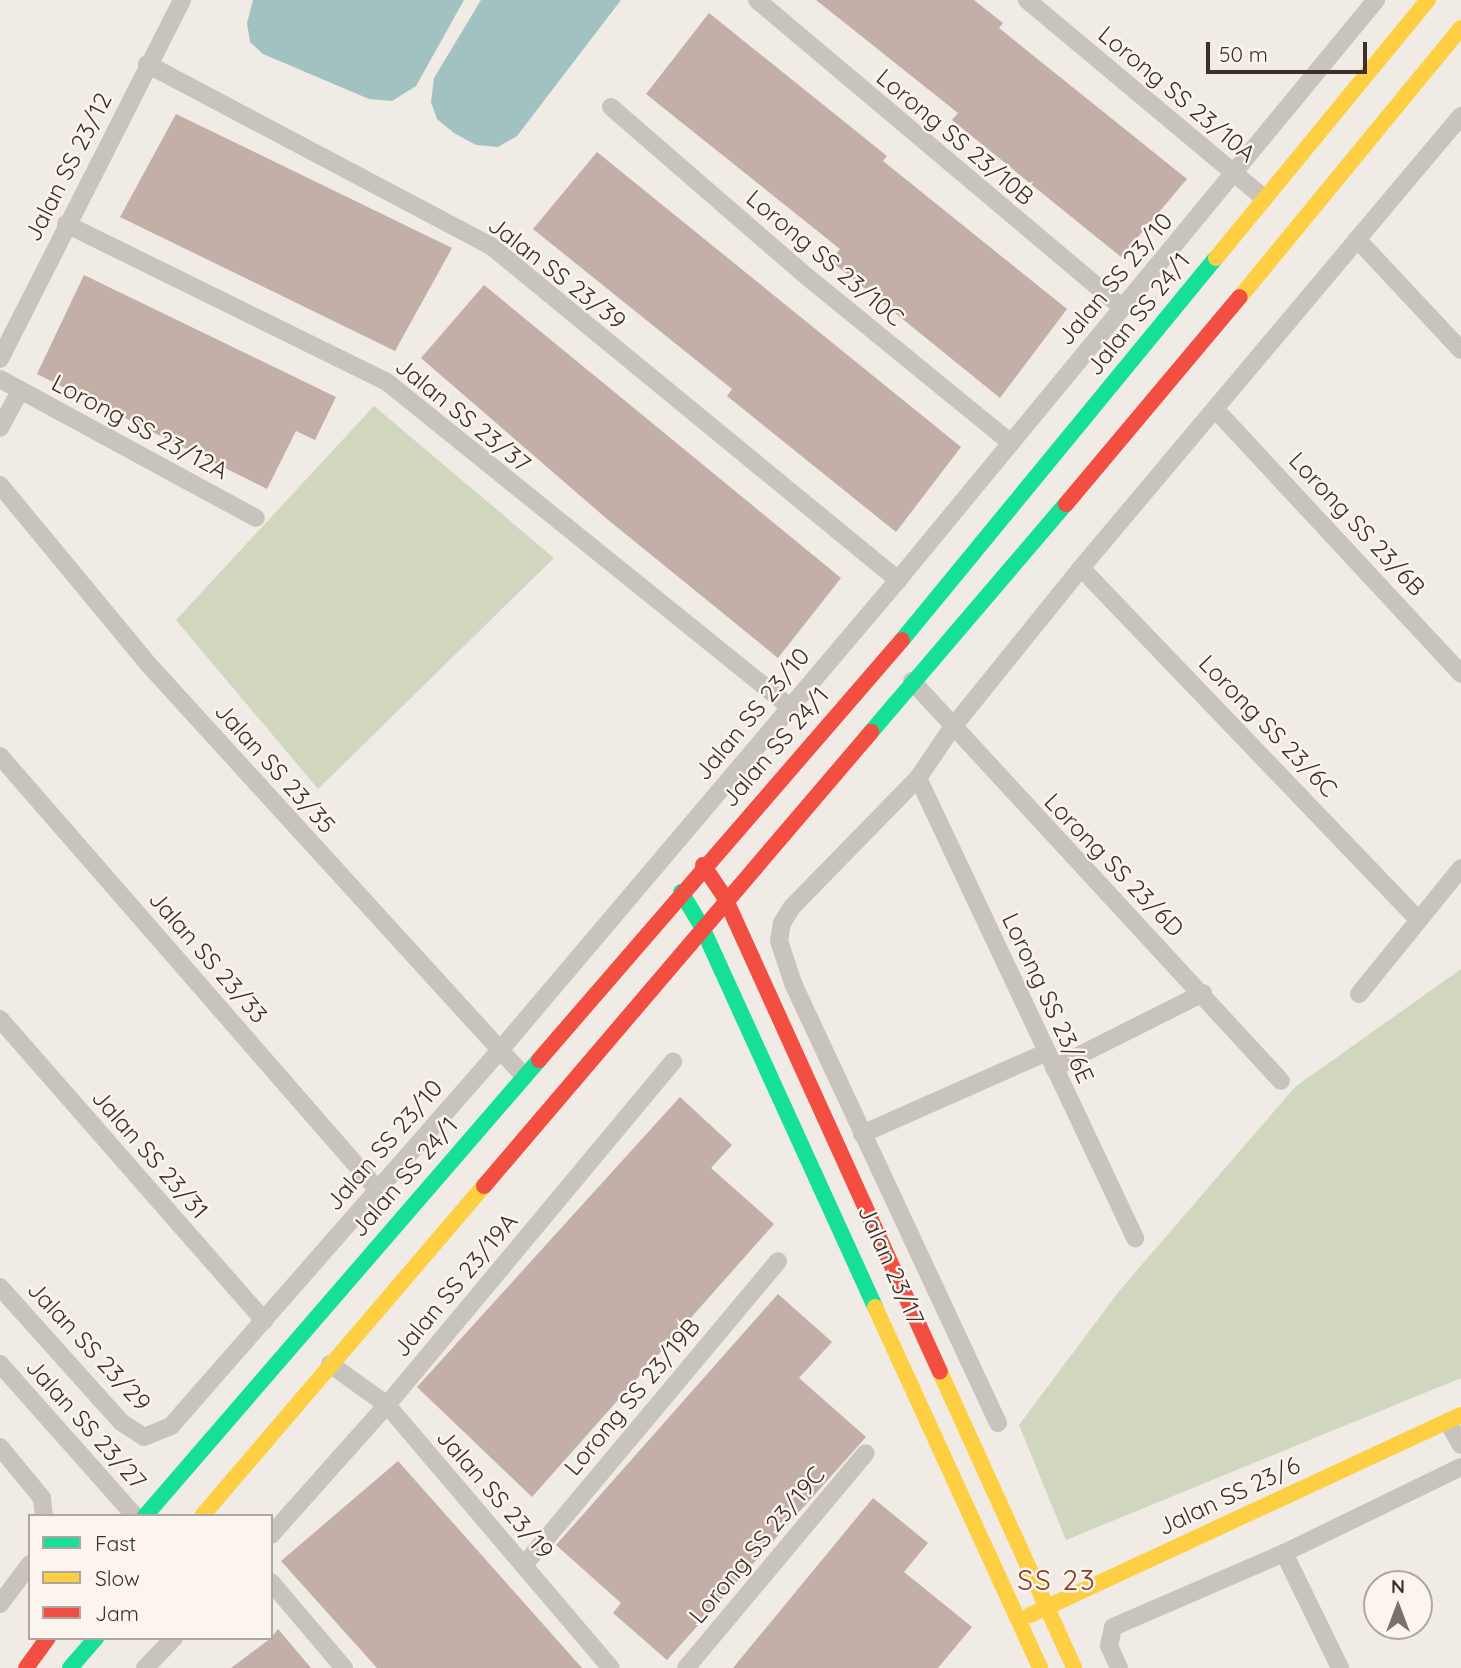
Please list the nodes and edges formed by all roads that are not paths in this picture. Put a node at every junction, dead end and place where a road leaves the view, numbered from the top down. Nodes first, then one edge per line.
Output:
1 (182, 0) edge
2 (757, 0) edge
3 (1027, 0) edge
4 (1376, 0) edge
5 (1428, 0) edge
6 (1459, 39) edge
7 (147, 64) junction
8 (611, 107) dead end
9 (1461, 116) edge
10 (1235, 174) junction
11 (1264, 198) junction
12 (66, 224) junction
13 (1357, 239) junction
14 (1123, 308) junction
15 (1461, 350) edge
16 (0, 359) edge
17 (0, 379) edge
18 (20, 391) junction
19 (1215, 408) junction
20 (0, 428) edge
21 (1011, 443) junction
22 (0, 485) edge
23 (256, 518) dead end
24 (1081, 568) junction
25 (898, 580) junction
26 (1461, 674) edge
27 (912, 681) junction
28 (790, 707) junction
29 (952, 728) junction
30 (0, 756) edge
31 (918, 778) junction
32 (703, 866) junction
33 (1461, 868) edge
34 (681, 892) junction
35 (725, 898) junction
36 (1418, 920) junction
37 (701, 926) junction
38 (1203, 993) junction
39 (1359, 994) dead end
40 (0, 1019) edge
41 (501, 1049) junction
42 (1050, 1060) junction
43 (673, 1062) dead end
44 (523, 1075) junction
45 (1281, 1081) dead end
46 (862, 1134) junction
47 (378, 1189) junction
48 (1135, 1238) dead end
49 (778, 1261) dead end
50 (0, 1287) edge
51 (264, 1321) junction
52 (0, 1364) edge
53 (330, 1364) junction
54 (387, 1405) junction
55 (1455, 1419) edge
56 (999, 1423) dead end
57 (144, 1437) joint
58 (1461, 1445) edge
59 (0, 1447) edge
60 (866, 1453) dead end
61 (1461, 1467) edge
62 (44, 1514) edge
63 (133, 1514) edge
64 (147, 1514) edge
65 (204, 1514) edge
66 (273, 1533) edge
67 (1284, 1553) junction
68 (524, 1565) junction
69 (28, 1567) edge
70 (273, 1584) edge
71 (0, 1604) edge
72 (1045, 1607) junction
73 (1017, 1621) junction
74 (47, 1640) edge
75 (94, 1640) edge
76 (172, 1640) edge
77 (26, 1668) edge
78 (70, 1668) edge
79 (145, 1668) edge
80 (344, 1668) edge
81 (611, 1668) edge
82 (686, 1668) edge
83 (1040, 1668) edge
84 (1074, 1668) edge
85 (1119, 1668) edge
86 (1340, 1668) edge

1 - 7 street, Jalan SS 23/12
2 - 14 street, Lorong SS 23/10B
3 - 10 street, Lorong SS 23/10A
4 - 10 street, Jalan SS 23/10
5 - 11 main road, Jalan SS 24/1
6 - 27 main road
7 - 12 street, Jalan SS 23/12
7 - 25 street, Jalan SS 23/39
8 - 21 street, Lorong SS 23/10C
9 - 13 street
10 - 11 street, Lorong SS 23/10A
10 - 14 street, Jalan SS 23/10
11 - 32 main road, Jalan SS 24/1
12 - 16 street, Jalan SS 23/12
12 - 28 street, Jalan SS 23/37
13 - 15 street
13 - 19 street
14 - 21 street, Jalan SS 23/10
17 - 18 street, Lorong SS 23/12A
18 - 20 street
18 - 23 street, Lorong SS 23/12A
19 - 24 street
19 - 26 street, Lorong SS 23/6B
21 - 25 street, Jalan SS 23/10
22 - 41 street, Jalan SS 23/35
24 - 29 street
24 - 36 street, Lorong SS 23/6C
25 - 28 street, Jalan SS 23/10
27 - 29 street, Lorong SS 23/6D
27 - 35 main road
28 - 41 street, Jalan SS 23/10
29 - 31 street
29 - 38 street, Lorong SS 23/6D
30 - 47 street, Jalan SS 23/33
31 - 42 street, Lorong SS 23/6E
31 - 46 street
32 - 34 main road, Jalan SS 24/1
32 - 35 main road, Jalan 23/17
33 - 36 street
34 - 37 main road, Jalan 23/17
34 - 44 main road, Jalan SS 24/1
35 - 37 main road
35 - 72 main road, Jalan 23/17
36 - 39 street
37 - 53 main road
37 - 73 main road, Jalan 23/17
38 - 42 street
38 - 45 street, Lorong SS 23/6D
40 - 51 street, Jalan SS 23/31
41 - 44 street, Jalan SS 23/35
41 - 47 street, Jalan SS 23/10
42 - 46 street
42 - 48 street, Lorong SS 23/6E
43 - 54 street, Jalan SS 23/19A
44 - 64 main road, Jalan SS 24/1
46 - 56 street
47 - 51 street, Jalan SS 23/10
49 - 68 street, Lorong SS 23/19B
50 - 57 street, Jalan SS 23/29
51 - 57 street, Jalan SS 23/10
52 - 63 street, Jalan SS 23/27
53 - 54 street, Jalan SS 23/19
53 - 65 main road
54 - 66 street, Jalan SS 23/19A
54 - 68 street, Jalan SS 23/19
55 - 58 street
55 - 72 main road, Jalan SS 23/6
59 - 62 street
60 - 82 street, Lorong SS 23/19C
61 - 67 street
67 - 85 street
67 - 86 street
68 - 81 street, Jalan SS 23/19
69 - 71 street
70 - 80 street
72 - 73 main road, Jalan SS 23/6
72 - 84 main road, Jalan 23/17
73 - 83 main road, Jalan 23/17
74 - 77 main road
75 - 78 main road
76 - 79 street

